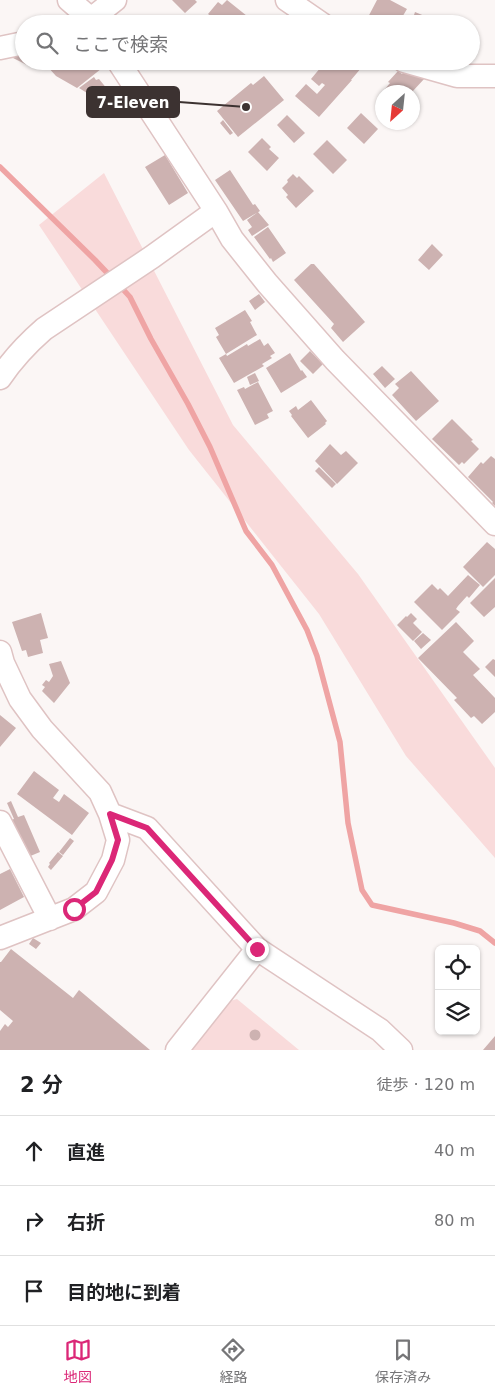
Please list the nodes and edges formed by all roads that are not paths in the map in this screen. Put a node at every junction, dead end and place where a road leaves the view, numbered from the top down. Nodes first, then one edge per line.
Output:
1 (69, 0) edge
2 (115, 0) edge
3 (287, 0) edge
4 (83, 15) edge
5 (97, 15) edge
6 (309, 15) edge
7 (15, 45) edge
8 (0, 48) edge
9 (124, 70) edge
10 (436, 70) edge
11 (495, 76) edge
12 (216, 212) junction
13 (0, 378) edge
14 (495, 524) edge
15 (0, 652) edge
16 (110, 814) junction
17 (0, 822) edge
18 (50, 919) junction
19 (0, 938) edge
20 (257, 949) junction
21 (177, 1050) edge
22 (401, 1050) edge

1 - 4 street
2 - 5 street
3 - 6 street
7 - 8 street
9 - 12 street
10 - 11 street
12 - 13 street
12 - 14 street
15 - 16 street
16 - 18 street
16 - 20 street
17 - 18 street
18 - 19 street
20 - 21 street
20 - 22 street

